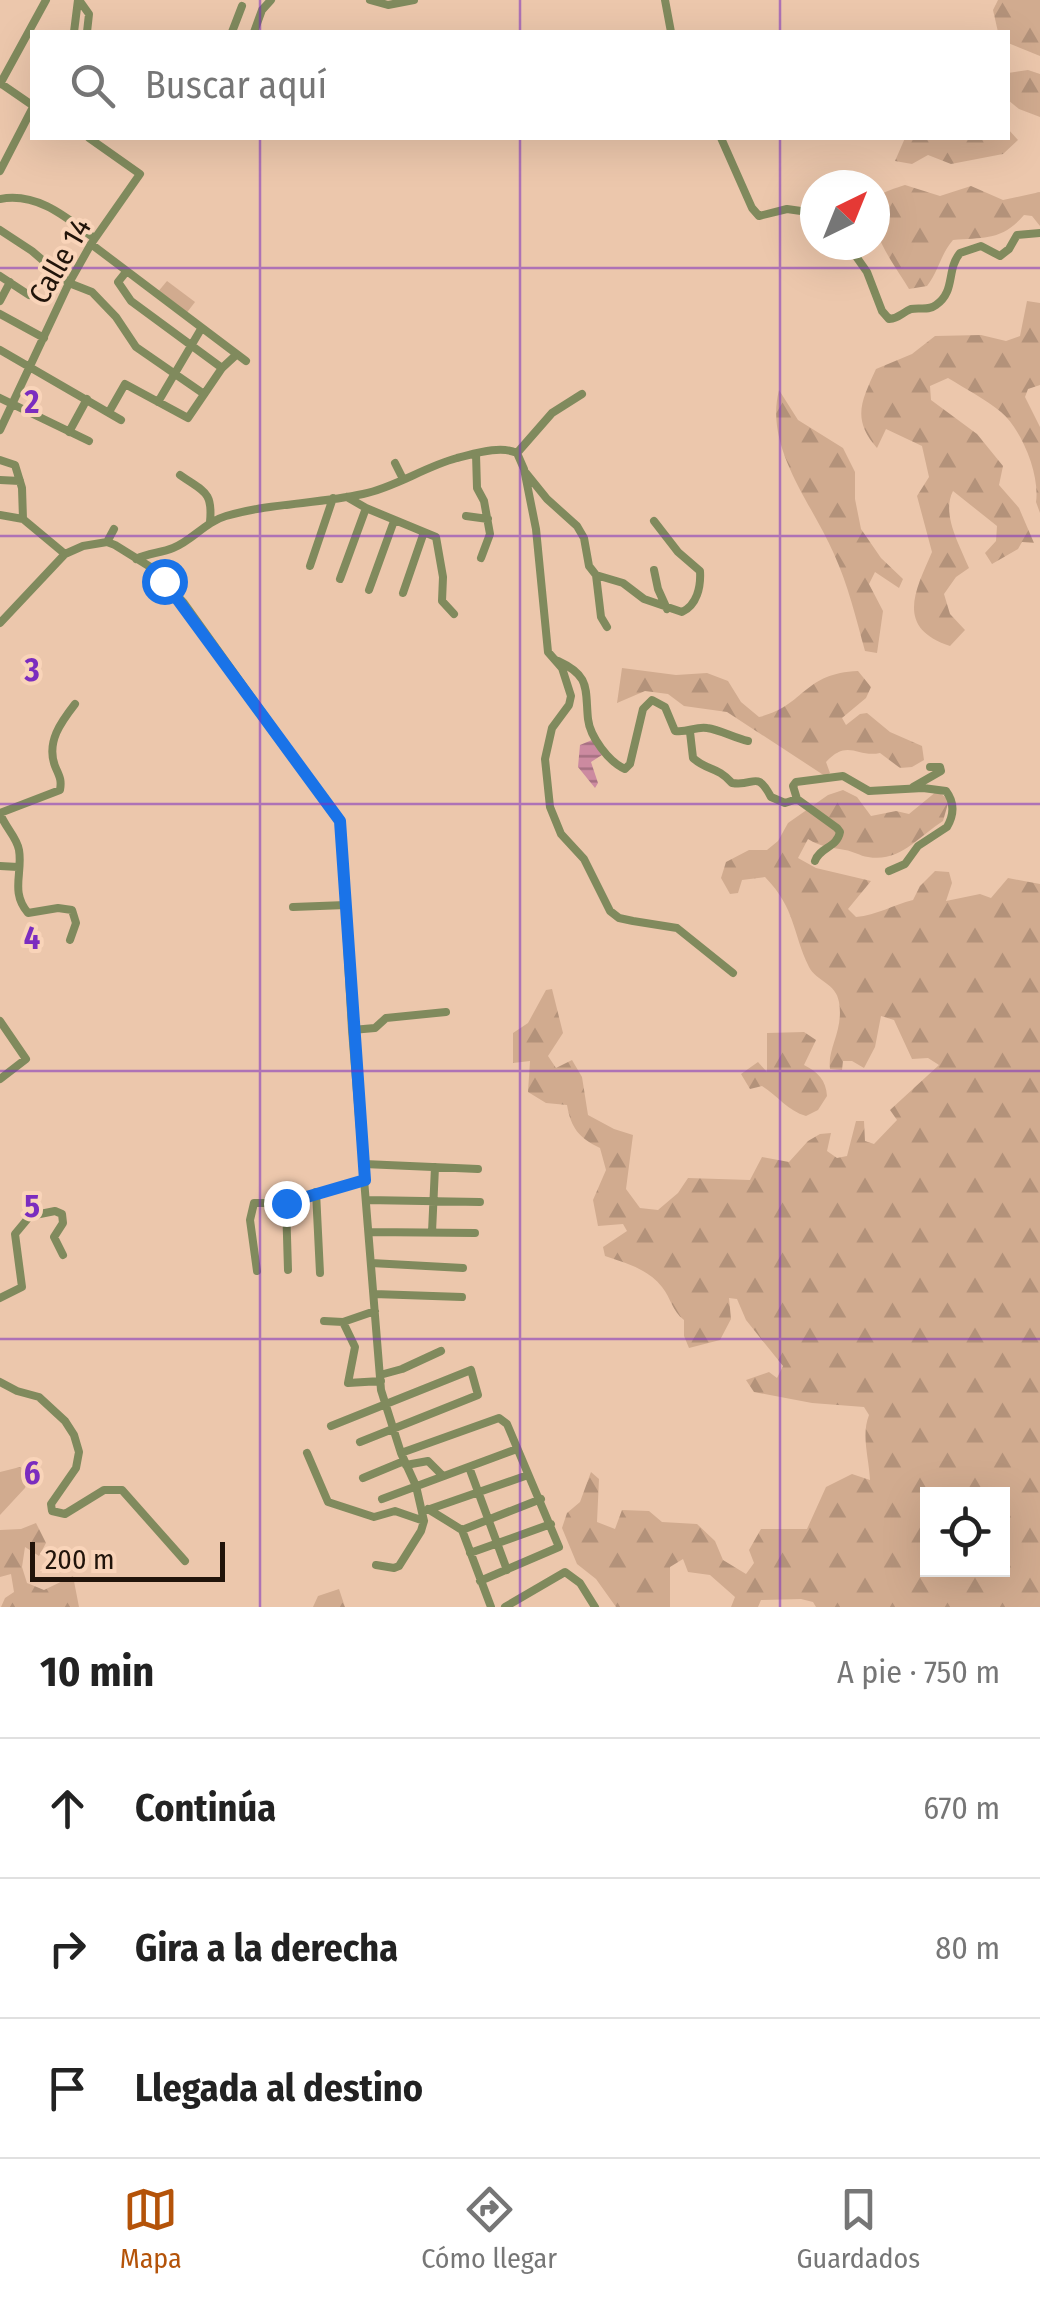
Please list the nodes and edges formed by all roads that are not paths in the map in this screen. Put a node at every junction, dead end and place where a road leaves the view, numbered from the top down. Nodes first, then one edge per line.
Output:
1 (46, 0) edge
2 (79, 0) edge
3 (271, 0) edge
4 (370, 0) edge
5 (414, 0) edge
6 (665, 0) edge
7 (242, 6) dead end
8 (74, 30) edge
9 (87, 30) edge
10 (233, 30) edge
11 (255, 30) edge
12 (669, 30) edge
13 (0, 83) edge
14 (30, 106) edge
15 (30, 111) edge
16 (92, 140) edge
17 (722, 140) edge
18 (2, 160) edge
19 (0, 171) edge
20 (0, 198) edge
21 (800, 211) edge
22 (0, 230) edge
23 (1040, 234) edge
24 (93, 241) junction
25 (858, 260) edge
26 (126, 272) junction
27 (0, 276) edge
28 (10, 282) junction
29 (69, 283) junction
30 (29, 295) dead end
31 (131, 301) junction
32 (0, 302) edge
33 (0, 314) edge
34 (116, 317) junction
35 (201, 329) junction
36 (44, 338) junction
37 (191, 346) junction
38 (0, 350) edge
39 (236, 355) junction
40 (246, 360) dead end
41 (30, 366) junction
42 (222, 368) junction
43 (175, 375) junction
44 (204, 394) junction
45 (582, 394) dead end
46 (0, 398) edge
47 (87, 399) junction
48 (158, 402) junction
49 (12, 404) junction
50 (108, 412) junction
51 (121, 420) dead end
52 (0, 430) edge
53 (68, 432) junction
54 (89, 441) dead end
55 (517, 453) junction
56 (476, 454) junction
57 (0, 460) edge
58 (395, 463) dead end
59 (524, 469) junction
60 (180, 475) dead end
61 (403, 479) junction
62 (0, 480) edge
63 (20, 482) junction
64 (346, 496) junction
65 (333, 498) junction
66 (366, 508) junction
67 (0, 515) edge
68 (466, 516) dead end
69 (22, 518) junction
70 (488, 519) junction
71 (394, 521) junction
72 (654, 521) dead end
73 (210, 522) junction
74 (114, 530) dead end
75 (424, 532) junction
76 (107, 542) junction
77 (65, 554) junction
78 (482, 558) dead end
79 (136, 559) junction
80 (310, 566) dead end
81 (654, 570) dead end
82 (596, 574) junction
83 (340, 579) dead end
84 (369, 590) dead end
85 (403, 593) dead end
86 (668, 610) junction
87 (454, 614) dead end
88 (0, 623) edge
89 (607, 627) dead end
90 (554, 659) junction
91 (74, 704) dead end
92 (690, 732) junction
93 (748, 741) dead end
94 (930, 766) dead end
95 (909, 789) junction
96 (797, 799) junction
97 (0, 814) edge
98 (815, 861) dead end
99 (0, 866) edge
100 (18, 866) junction
101 (889, 870) dead end
102 (346, 905) junction
103 (293, 907) dead end
104 (70, 940) dead end
105 (733, 973) dead end
106 (446, 1012) dead end
107 (0, 1021) edge
108 (352, 1030) junction
109 (0, 1080) edge
110 (364, 1164) junction
111 (435, 1167) junction
112 (478, 1169) dead end
113 (365, 1180) junction
114 (316, 1192) junction
115 (366, 1200) junction
116 (434, 1201) junction
117 (480, 1202) dead end
118 (286, 1203) junction
119 (369, 1232) junction
120 (432, 1232) junction
121 (475, 1233) dead end
122 (64, 1255) dead end
123 (371, 1264) junction
124 (464, 1268) dead end
125 (288, 1270) dead end
126 (257, 1271) dead end
127 (320, 1273) dead end
128 (374, 1294) junction
129 (462, 1297) dead end
130 (0, 1298) edge
131 (375, 1311) junction
132 (324, 1321) dead end
133 (343, 1322) junction
134 (441, 1350) dead end
135 (380, 1378) junction
136 (0, 1382) edge
137 (384, 1404) junction
138 (332, 1426) dead end
139 (394, 1429) junction
140 (360, 1442) dead end
141 (518, 1449) junction
142 (307, 1452) dead end
143 (404, 1459) junction
144 (469, 1467) junction
145 (528, 1474) junction
146 (443, 1476) junction
147 (363, 1478) dead end
148 (416, 1486) junction
149 (478, 1493) junction
150 (382, 1500) dead end
151 (541, 1500) junction
152 (424, 1514) junction
153 (488, 1520) junction
154 (551, 1524) junction
155 (462, 1530) junction
156 (497, 1543) junction
157 (470, 1553) junction
158 (184, 1562) dead end
159 (376, 1565) dead end
160 (507, 1570) junction
161 (480, 1581) junction
162 (491, 1607) edge
163 (505, 1607) edge
164 (594, 1607) edge

1 - 13 street
2 - 8 street
2 - 9 street
3 - 11 street
4 - 5 street
6 - 12 street
7 - 10 street
13 - 14 street
15 - 18 street
16 - 24 street, Calle 14
17 - 21 street
18 - 19 street
20 - 24 street
22 - 29 street
23 - 25 street
24 - 26 street
24 - 29 street, Calle 14
26 - 31 street
26 - 35 street
27 - 28 street
28 - 30 street
28 - 32 street
29 - 34 street
29 - 36 street, Calle 14
31 - 34 street
31 - 37 street
33 - 36 street
34 - 43 street
35 - 37 street
35 - 39 street
36 - 41 street, Calle 14
37 - 42 street
37 - 43 street
38 - 41 street
39 - 40 street
39 - 42 street
41 - 47 street
41 - 49 street, Calle 14
42 - 44 street
43 - 44 street
43 - 48 street
44 - 48 street
45 - 55 street
46 - 49 street
47 - 50 street
47 - 53 street
48 - 50 street
49 - 52 street, Calle 14
49 - 53 street
50 - 51 street
53 - 54 street
55 - 56 street
55 - 59 street
56 - 61 street
56 - 70 street
57 - 63 street
58 - 61 street
59 - 82 street
59 - 90 street
60 - 73 street
61 - 64 street
62 - 63 street
63 - 69 street
64 - 65 street
64 - 66 street
65 - 73 street
65 - 80 street
66 - 71 street
66 - 83 street
67 - 69 street
68 - 70 street
69 - 77 street
70 - 78 street
71 - 75 street
71 - 84 street
72 - 86 street
73 - 79 street
74 - 76 street
75 - 85 street
75 - 87 street
76 - 77 street
76 - 79 street
77 - 88 street
79 - 102 street
81 - 86 street
82 - 86 street
82 - 89 street
90 - 92 street
90 - 105 street
91 - 97 street
92 - 93 street
92 - 96 street
94 - 95 street
95 - 96 street
95 - 101 street
96 - 98 street
97 - 100 street
99 - 100 street
100 - 104 street
102 - 103 street
102 - 108 street
106 - 108 street
107 - 109 street
108 - 110 street
110 - 111 street
110 - 113 street
111 - 112 street
111 - 116 street
113 - 114 street
113 - 115 street
114 - 118 street
114 - 127 street
115 - 116 street
115 - 119 street
116 - 117 street
116 - 120 street
118 - 125 street
118 - 126 street
119 - 120 street
119 - 123 street
120 - 121 street
122 - 130 street
123 - 124 street
123 - 128 street
128 - 129 street
128 - 131 street
131 - 133 street
131 - 135 street
132 - 133 street
133 - 135 street
134 - 135 street
135 - 137 street
136 - 158 street
137 - 138 street
137 - 139 street
137 - 139 street
139 - 140 street
139 - 143 street
141 - 143 street
141 - 144 street
141 - 145 street
142 - 152 street
143 - 146 street
143 - 147 street
143 - 148 street
144 - 146 street
144 - 149 street
145 - 149 street
145 - 151 street
146 - 148 street
148 - 150 street
148 - 152 street
149 - 152 street
149 - 153 street
151 - 153 street
151 - 154 street
152 - 155 street
152 - 159 street
153 - 155 street
153 - 156 street
154 - 156 street
154 - 160 street
155 - 157 street
156 - 157 street
156 - 160 street
157 - 161 street
160 - 161 street
161 - 162 street
163 - 164 street

